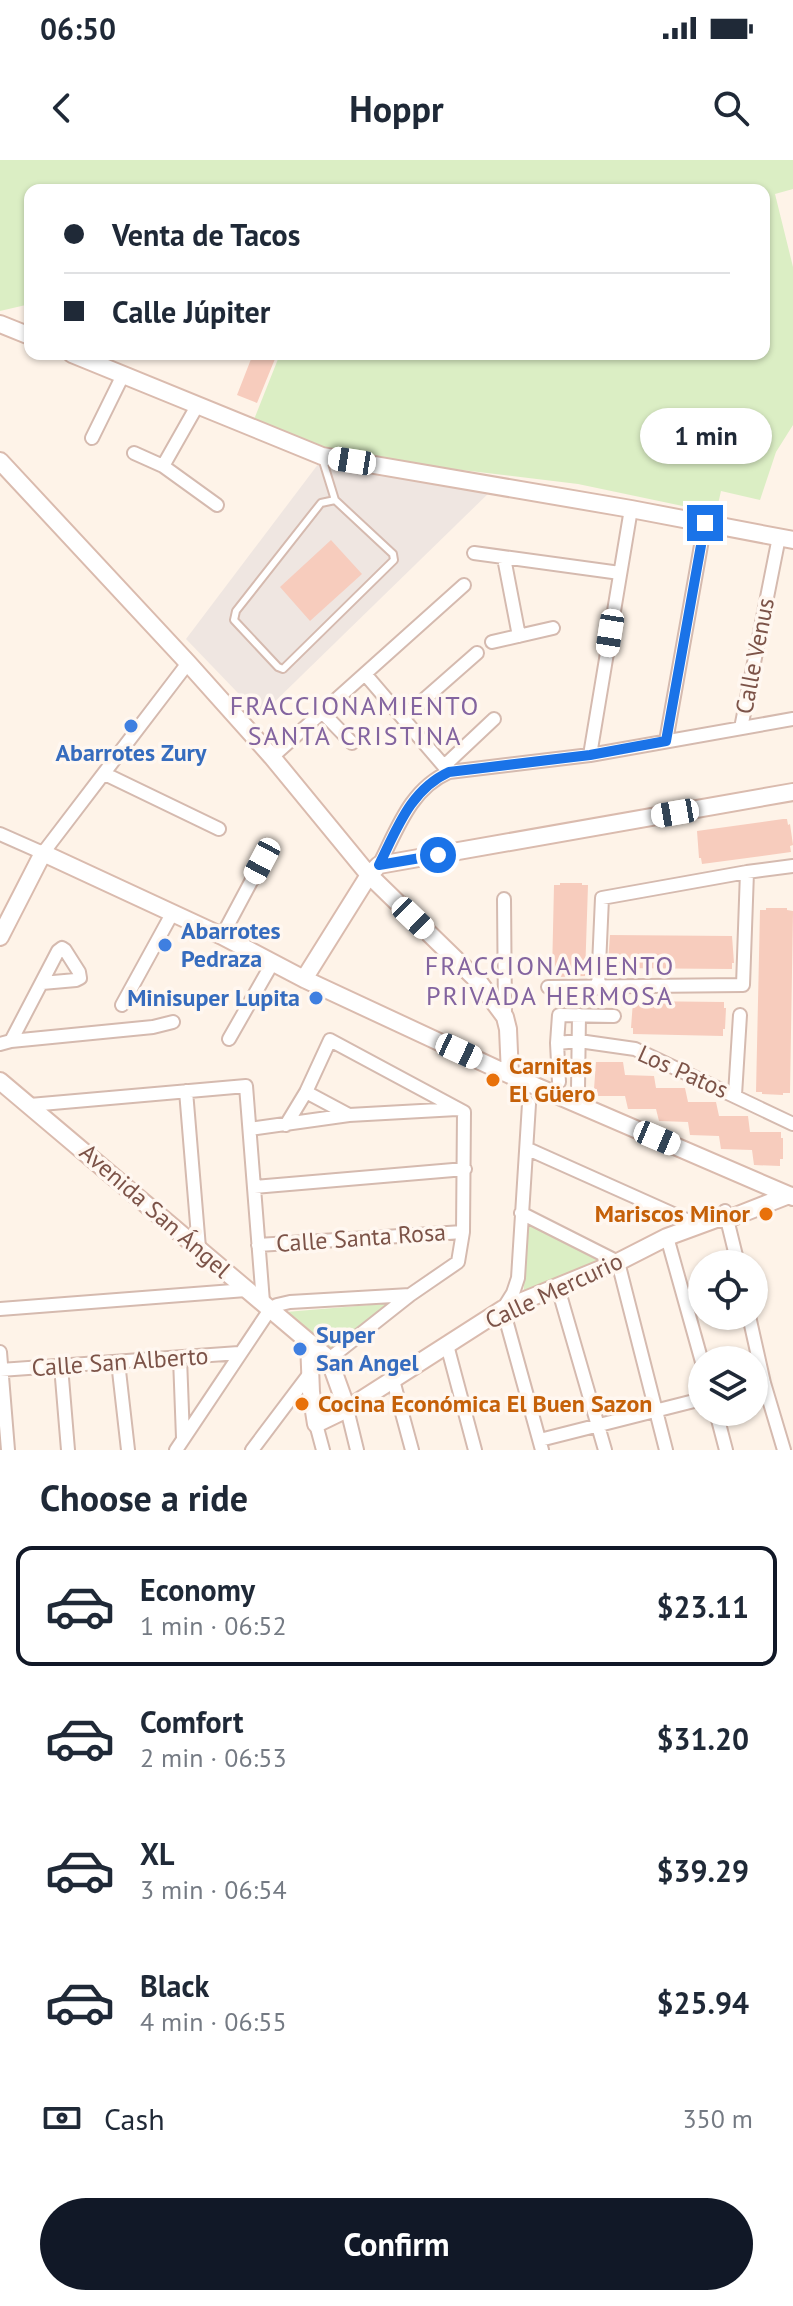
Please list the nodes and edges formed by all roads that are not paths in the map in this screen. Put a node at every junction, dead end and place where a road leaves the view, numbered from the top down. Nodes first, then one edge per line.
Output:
1 (0, 324) edge
2 (24, 334) edge
3 (87, 360) edge
4 (123, 375) junction
5 (197, 406) junction
6 (92, 438) dead end
7 (134, 453) dead end
8 (322, 456) junction
9 (0, 461) edge
10 (163, 466) junction
11 (335, 500) junction
12 (217, 505) dead end
13 (631, 509) junction
14 (705, 523) junction
15 (786, 538) edge
16 (474, 553) dead end
17 (504, 558) junction
18 (620, 573) junction
19 (464, 585) dead end
20 (553, 628) dead end
21 (519, 636) junction
22 (492, 642) dead end
23 (477, 653) dead end
24 (188, 663) junction
25 (365, 674) junction
26 (322, 712) junction
27 (403, 718) junction
28 (494, 719) dead end
29 (793, 719) edge
30 (741, 728) junction
31 (666, 741) junction
32 (352, 743) dead end
33 (590, 755) junction
34 (272, 757) junction
35 (447, 769) junction
36 (105, 774) junction
37 (793, 792) edge
38 (219, 829) dead end
39 (0, 834) edge
40 (43, 853) junction
41 (262, 861) dead end
42 (793, 866) edge
43 (374, 870) junction
44 (747, 872) junction
45 (504, 899) dead end
46 (173, 912) junction
47 (222, 936) junction
48 (0, 937) edge
49 (273, 962) junction
50 (304, 979) junction
51 (42, 983) dead end
52 (548, 987) dead end
53 (598, 988) junction
54 (122, 1005) dead end
55 (579, 1015) junction
56 (740, 1015) dead end
57 (614, 1016) dead end
58 (505, 1017) junction
59 (173, 1022) dead end
60 (229, 1039) dead end
61 (579, 1041) junction
62 (6, 1043) edge
63 (557, 1043) junction
64 (510, 1075) junction
65 (0, 1081) edge
66 (559, 1082) dead end
67 (578, 1090) dead end
68 (186, 1091) junction
69 (306, 1092) junction
70 (735, 1095) junction
71 (529, 1104) dead end
72 (30, 1105) junction
73 (460, 1109) junction
74 (349, 1115) junction
75 (793, 1124) edge
76 (286, 1125) junction
77 (250, 1129) junction
78 (528, 1149) junction
79 (465, 1169) junction
80 (254, 1187) junction
81 (785, 1193) edge
82 (521, 1213) junction
83 (723, 1216) junction
84 (700, 1226) junction
85 (463, 1232) junction
86 (667, 1237) junction
87 (258, 1245) junction
88 (199, 1248) junction
89 (734, 1250) edge
90 (618, 1262) junction
91 (558, 1288) junction
92 (246, 1290) junction
93 (410, 1295) junction
94 (267, 1305) junction
95 (0, 1309) edge
96 (503, 1309) junction
97 (309, 1342) junction
98 (447, 1345) junction
99 (698, 1346) edge
100 (0, 1352) edge
101 (239, 1353) junction
102 (180, 1358) junction
103 (329, 1359) junction
104 (118, 1362) junction
105 (61, 1366) junction
106 (1, 1370) edge
107 (310, 1373) junction
108 (393, 1380) junction
109 (688, 1403) edge
110 (768, 1408) edge
111 (347, 1409) junction
112 (655, 1411) junction
113 (316, 1424) junction
114 (598, 1426) junction
115 (720, 1426) edge
116 (179, 1444) edge
117 (541, 1445) edge
118 (256, 1447) edge
119 (8, 1450) edge
120 (68, 1450) edge
121 (128, 1450) edge
122 (323, 1450) edge
123 (357, 1450) edge
124 (412, 1450) edge
125 (475, 1450) edge
126 (605, 1450) edge
127 (666, 1450) edge
128 (726, 1450) edge
129 (784, 1450) edge

1 - 2 street
3 - 4 street
4 - 5 street
4 - 6 street
5 - 8 street
5 - 10 street
7 - 10 street
8 - 11 lane
8 - 13 street
9 - 24 street
10 - 12 street
11 - 11 lane
13 - 14 street
13 - 18 street
14 - 15 street
14 - 31 street
15 - 30 street, Calle Venus
16 - 17 street
17 - 18 street
17 - 21 street
18 - 33 street
19 - 25 street
20 - 21 street
21 - 22 street
23 - 27 street
24 - 34 street
24 - 36 street
25 - 26 street
25 - 27 street
26 - 32 street
26 - 34 street
27 - 35 street
28 - 35 street
29 - 30 street
30 - 31 street
31 - 33 street
33 - 35 street
34 - 43 street
35 - 43 street
36 - 38 street
36 - 40 street
37 - 43 street
39 - 40 street
40 - 46 street
40 - 48 street
41 - 47 street
42 - 44 street
43 - 50 street
43 - 58 street
44 - 53 street
44 - 53 street
45 - 58 street
46 - 47 street
46 - 54 street
47 - 49 street
49 - 50 street
49 - 60 street
50 - 64 street
51 - 62 street
52 - 53 street
55 - 57 street
55 - 61 street
55 - 63 street
56 - 70 street
58 - 64 street
59 - 62 street
61 - 63 street, Los Patos
61 - 67 street
61 - 70 street, Los Patos
63 - 66 street
64 - 81 street
65 - 72 street, Avenida San Ángel
68 - 72 street
68 - 77 street
68 - 88 street
69 - 73 street
69 - 74 street
69 - 76 street
70 - 75 street, Los Patos
71 - 78 street
72 - 88 street, Avenida San Ángel
73 - 74 street
73 - 79 street
74 - 76 street
76 - 77 street
77 - 80 street
78 - 82 street
78 - 84 street
79 - 80 street
79 - 85 street
80 - 87 street
81 - 83 street, Calle Mercurio
82 - 90 street
82 - 96 street
83 - 84 street, Calle Mercurio
83 - 89 street
84 - 86 street, Calle Mercurio
85 - 87 street, Calle Santa Rosa
85 - 93 street
86 - 90 street, Calle Mercurio
86 - 99 street
87 - 94 street
88 - 92 street, Avenida San Ángel
90 - 91 street, Calle Mercurio
90 - 112 street
91 - 96 street, Calle Mercurio
91 - 114 street
92 - 94 street, Avenida San Ángel
92 - 95 street
93 - 94 street
93 - 103 street
94 - 97 street, Avenida San Ángel
94 - 101 street
96 - 98 street, Calle Mercurio
96 - 117 street
97 - 103 street, Avenida San Ángel
97 - 107 street
98 - 108 street, Calle Mercurio
98 - 125 street
100 - 106 street
101 - 102 street, Calle San Alberto
101 - 116 street
102 - 104 street, Calle San Alberto
102 - 116 street
103 - 111 street, Avenida San Ángel
104 - 105 street, Calle San Alberto
104 - 121 street
105 - 106 street, Calle San Alberto
105 - 120 street
106 - 119 street
107 - 113 street
107 - 118 street
108 - 111 street, Calle Mercurio
108 - 124 street
109 - 112 street
110 - 129 street
111 - 113 street, Calle Mercurio
111 - 123 street, Avenida San Ángel
112 - 114 street
112 - 127 street
113 - 122 street
114 - 117 street
114 - 126 street
115 - 128 street

